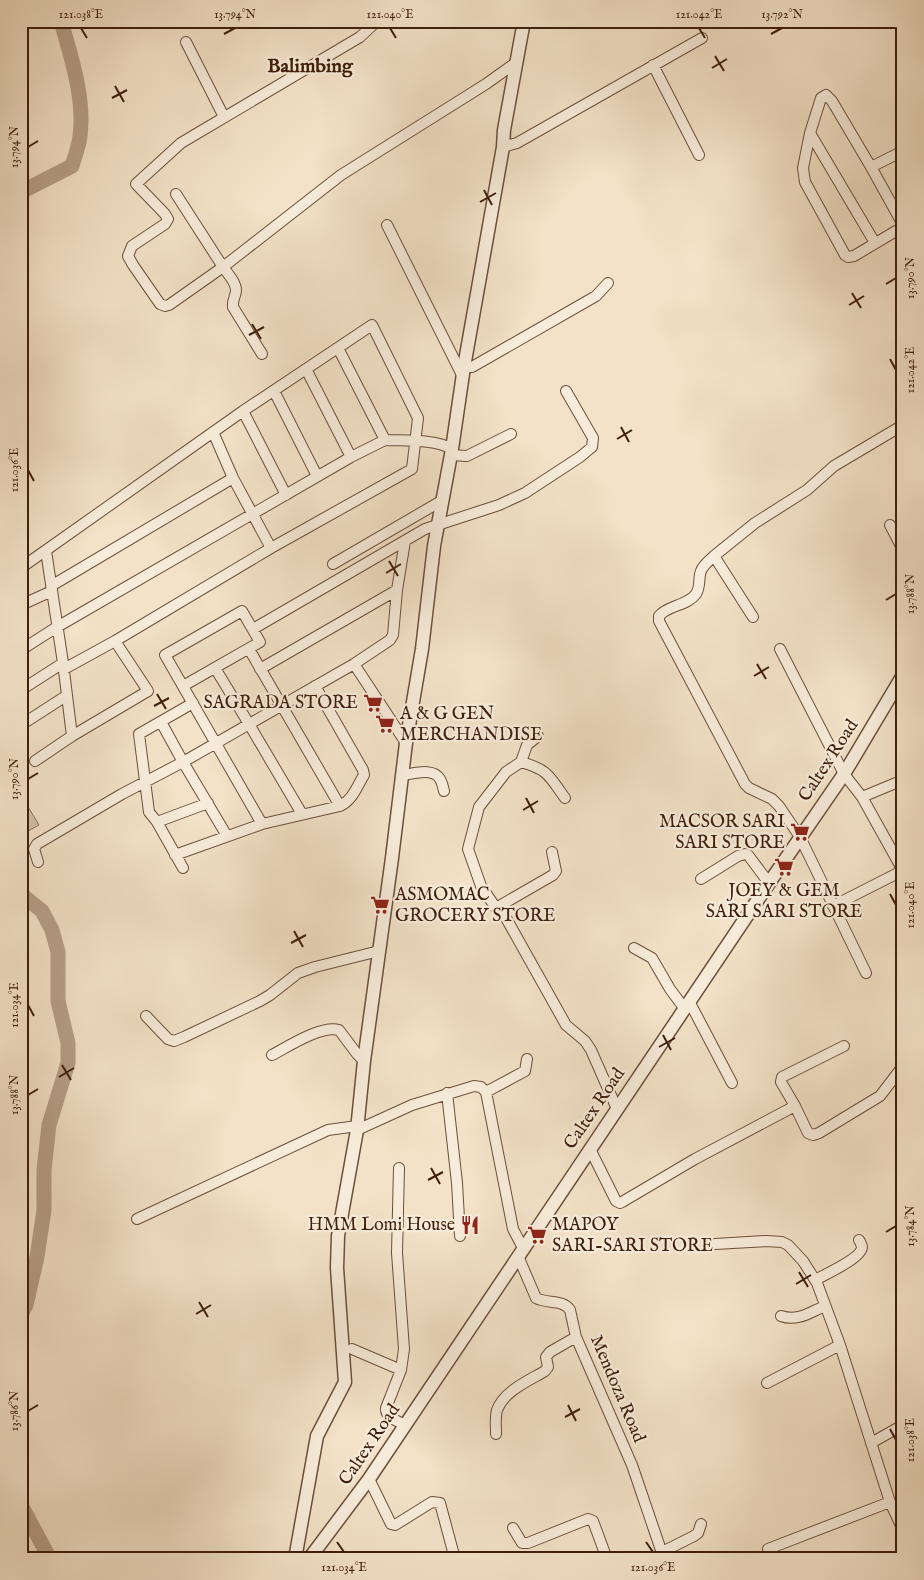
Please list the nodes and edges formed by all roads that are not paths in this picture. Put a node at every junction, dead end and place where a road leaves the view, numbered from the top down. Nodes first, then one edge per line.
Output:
1 (378, 21) edge
2 (523, 22) edge
3 (702, 38) dead end
4 (186, 42) dead end
5 (517, 62) junction
6 (653, 65) junction
7 (224, 117) junction
8 (810, 133) junction
9 (503, 147) junction
10 (903, 152) edge
11 (699, 155) dead end
12 (871, 167) junction
13 (176, 194) dead end
14 (386, 225) dead end
15 (875, 243) junction
16 (223, 267) junction
17 (608, 283) dead end
18 (338, 348) junction
19 (262, 354) dead end
20 (306, 369) junction
21 (463, 370) junction
22 (274, 391) junction
23 (566, 391) dead end
24 (243, 411) junction
25 (903, 425) edge
26 (213, 432) junction
27 (511, 434) dead end
28 (385, 440) junction
29 (415, 442) junction
30 (451, 452) junction
31 (351, 457) junction
32 (317, 476) junction
33 (233, 478) junction
34 (286, 495) junction
35 (443, 500) junction
36 (253, 515) junction
37 (438, 524) junction
38 (890, 525) dead end
39 (405, 541) junction
40 (271, 548) junction
41 (903, 550) edge
42 (46, 551) junction
43 (714, 556) junction
44 (333, 564) dead end
45 (21, 572) edge
46 (51, 588) junction
47 (397, 590) junction
48 (21, 605) edge
49 (753, 616) dead end
50 (58, 627) junction
51 (252, 629) junction
52 (115, 642) junction
53 (249, 649) junction
54 (780, 649) dead end
55 (21, 650) edge
56 (354, 664) junction
57 (64, 666) junction
58 (215, 668) junction
59 (260, 669) junction
60 (903, 674) edge
61 (183, 686) junction
62 (315, 686) junction
63 (21, 690) edge
64 (66, 696) junction
65 (193, 703) junction
66 (282, 705) junction
67 (161, 722) junction
68 (249, 724) junction
69 (21, 725) edge
70 (72, 736) junction
71 (538, 736) dead end
72 (216, 743) junction
73 (406, 743) junction
74 (35, 761) dead end
75 (183, 762) junction
76 (521, 762) junction
77 (844, 774) junction
78 (402, 775) junction
79 (903, 780) edge
80 (146, 781) junction
81 (444, 790) dead end
82 (862, 797) junction
83 (565, 798) dead end
84 (208, 803) junction
85 (340, 806) junction
86 (302, 814) junction
87 (157, 822) junction
88 (262, 824) junction
89 (227, 836) junction
90 (800, 837) junction
91 (552, 852) dead end
92 (175, 855) junction
93 (38, 862) dead end
94 (183, 868) dead end
95 (701, 879) dead end
96 (769, 882) junction
97 (834, 906) junction
98 (496, 908) junction
99 (634, 948) dead end
100 (379, 951) junction
101 (866, 973) dead end
102 (687, 1005) junction
103 (146, 1016) dead end
104 (844, 1046) dead end
105 (272, 1055) dead end
106 (527, 1059) dead end
107 (364, 1061) junction
108 (903, 1066) edge
109 (732, 1083) dead end
110 (486, 1092) junction
111 (447, 1093) junction
112 (795, 1106) junction
113 (617, 1109) junction
114 (357, 1128) junction
115 (590, 1149) junction
116 (399, 1168) dead end
117 (137, 1218) dead end
118 (460, 1236) dead end
119 (859, 1240) dead end
120 (715, 1244) dead end
121 (521, 1252) junction
122 (815, 1280) junction
123 (825, 1306) junction
124 (781, 1316) dead end
125 (576, 1337) junction
126 (840, 1345) junction
127 (352, 1349) dead end
128 (401, 1370) junction
129 (767, 1383) dead end
130 (405, 1425) junction
131 (903, 1426) edge
132 (496, 1434) dead end
133 (871, 1443) junction
134 (369, 1480) junction
135 (890, 1502) junction
136 (701, 1524) dead end
137 (513, 1528) dead end
138 (903, 1530) edge
139 (768, 1549) dead end
140 (663, 1555) edge
141 (295, 1559) edge
142 (309, 1559) edge
143 (456, 1559) edge
144 (607, 1559) edge

1 - 7 street
2 - 5 street
3 - 6 street
4 - 7 street
5 - 9 street
5 - 16 street
6 - 9 street
6 - 11 street
7 - 16 street
8 - 12 street
8 - 15 street
8 - 15 street
9 - 21 street
10 - 12 street
12 - 15 street
13 - 16 street
14 - 21 street
16 - 19 street
17 - 21 street
18 - 20 street
18 - 28 street
18 - 29 street
20 - 22 street
20 - 31 street
21 - 30 street
22 - 24 street
22 - 32 street
23 - 37 street
24 - 26 street
24 - 34 street
25 - 43 street
26 - 33 street
26 - 42 street
27 - 30 street
28 - 29 street
28 - 31 street
29 - 30 street
29 - 40 street
30 - 35 street
31 - 32 street
32 - 34 street
33 - 36 street
33 - 46 street
34 - 36 street
35 - 37 street
35 - 44 street
36 - 40 street
36 - 50 street
37 - 39 street
37 - 73 street
38 - 41 street
39 - 47 street
39 - 51 street
40 - 52 street
42 - 45 street
42 - 46 street
43 - 49 street
43 - 90 street
46 - 48 street
46 - 50 street
47 - 56 street
47 - 59 street
50 - 55 street
50 - 57 street
51 - 53 street
51 - 61 street
52 - 57 street
52 - 70 street
53 - 58 street
53 - 59 street
54 - 77 street
56 - 62 street
56 - 73 street
57 - 63 street
57 - 64 street
58 - 61 street
58 - 68 street
59 - 66 street
60 - 77 street, Caltex Road
61 - 65 street
62 - 66 street
62 - 85 street
64 - 69 street
64 - 70 street
65 - 67 street
65 - 72 street
66 - 68 street
66 - 85 street
67 - 75 street
67 - 80 street
68 - 72 street
68 - 86 street
70 - 74 street
71 - 76 street
72 - 75 street
72 - 88 street
73 - 78 street
75 - 80 street
75 - 84 street
76 - 83 street
76 - 98 street
77 - 82 street
77 - 90 street, Caltex Road
78 - 81 street
78 - 100 street
79 - 82 street
80 - 87 street
80 - 93 street
82 - 97 street
84 - 87 street
84 - 89 street
85 - 86 street
86 - 88 street
87 - 92 street
88 - 89 street
89 - 92 street
90 - 96 street, Caltex Road
90 - 97 street
91 - 98 street
92 - 94 street
95 - 96 street
96 - 102 street, Caltex Road
97 - 101 street
98 - 113 street
99 - 102 street
100 - 103 street
100 - 107 street
102 - 109 street
102 - 113 street, Caltex Road
104 - 112 street
105 - 107 street
106 - 110 street
107 - 114 street
108 - 112 street
110 - 111 street
110 - 121 street
111 - 114 street
111 - 118 street
112 - 115 street
113 - 115 street, Caltex Road
114 - 117 street
114 - 141 street
115 - 121 street, Caltex Road
116 - 128 street
119 - 122 street
120 - 122 street
121 - 125 street, Mendoza Road
121 - 130 street, Caltex Road
122 - 123 street
123 - 124 street
123 - 126 street
125 - 132 street
125 - 140 street, Mendoza Road
126 - 129 street
126 - 133 street
127 - 128 street
128 - 130 street
130 - 134 street, Caltex Road
131 - 133 street
133 - 135 street
134 - 142 street, Caltex Road
134 - 143 street
135 - 138 street
135 - 139 street
136 - 140 street
137 - 144 street

